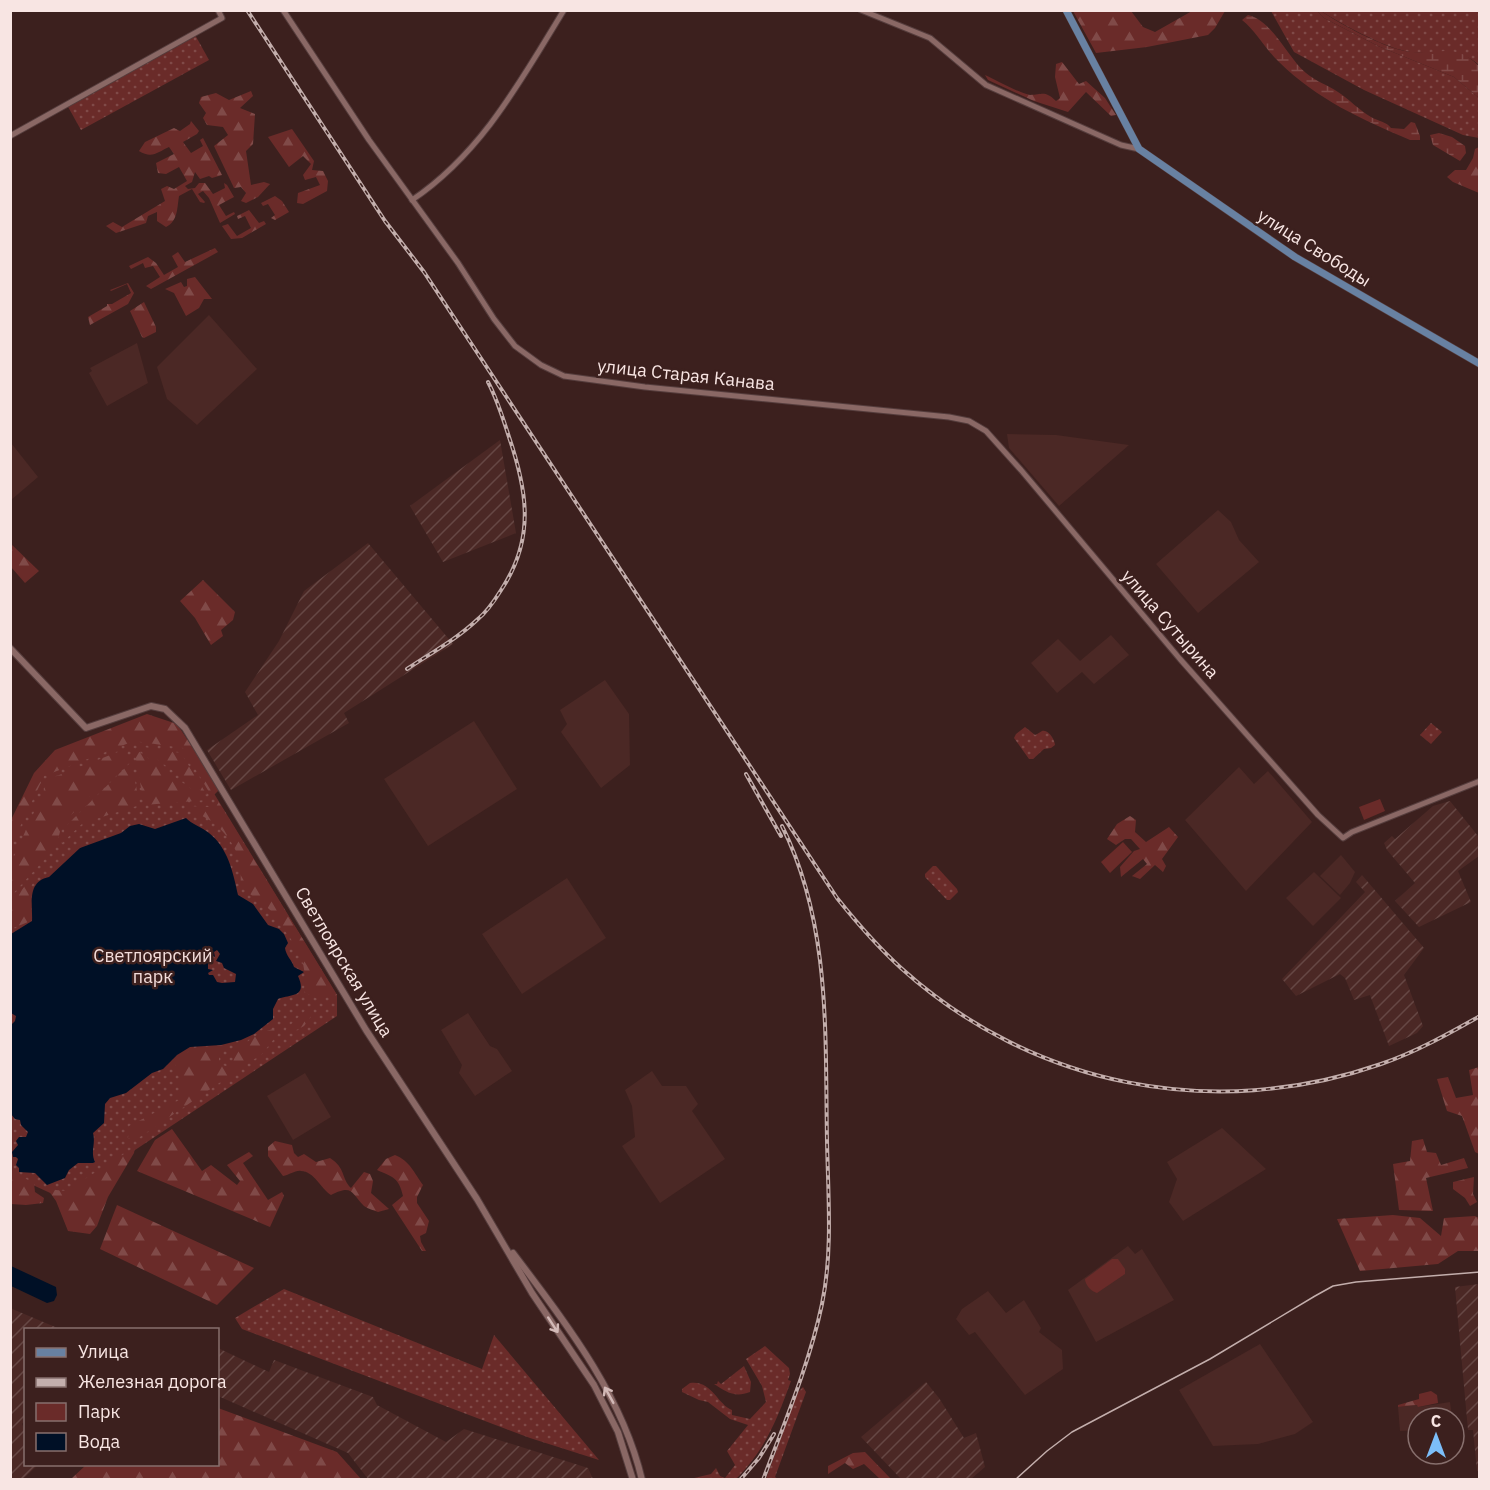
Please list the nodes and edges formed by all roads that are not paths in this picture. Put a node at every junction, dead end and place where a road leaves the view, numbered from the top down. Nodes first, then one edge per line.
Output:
1 (218, 10) edge
2 (283, 10) edge
3 (564, 10) edge
4 (861, 10) edge
5 (1066, 10) edge
6 (10, 136) edge
7 (1139, 149) junction
8 (412, 200) junction
9 (1479, 364) edge
10 (979, 426) joint
11 (10, 648) edge
12 (1479, 781) edge
13 (502, 1238) junction
14 (540, 1288) junction
15 (532, 1293) junction
16 (633, 1479) edge
17 (642, 1479) edge

1 - 6 street
2 - 8 street, улица Старая Канава
3 - 8 street
4 - 7 street
5 - 7 main road
7 - 9 main road, улица Свободы
8 - 10 street, улица Старая Канава
10 - 12 street, улица Сутырина
11 - 13 main road, Светлоярская улица
13 - 14 main road
13 - 15 main road
14 - 15 main road
17 -> 14 main road
15 -> 16 main road

